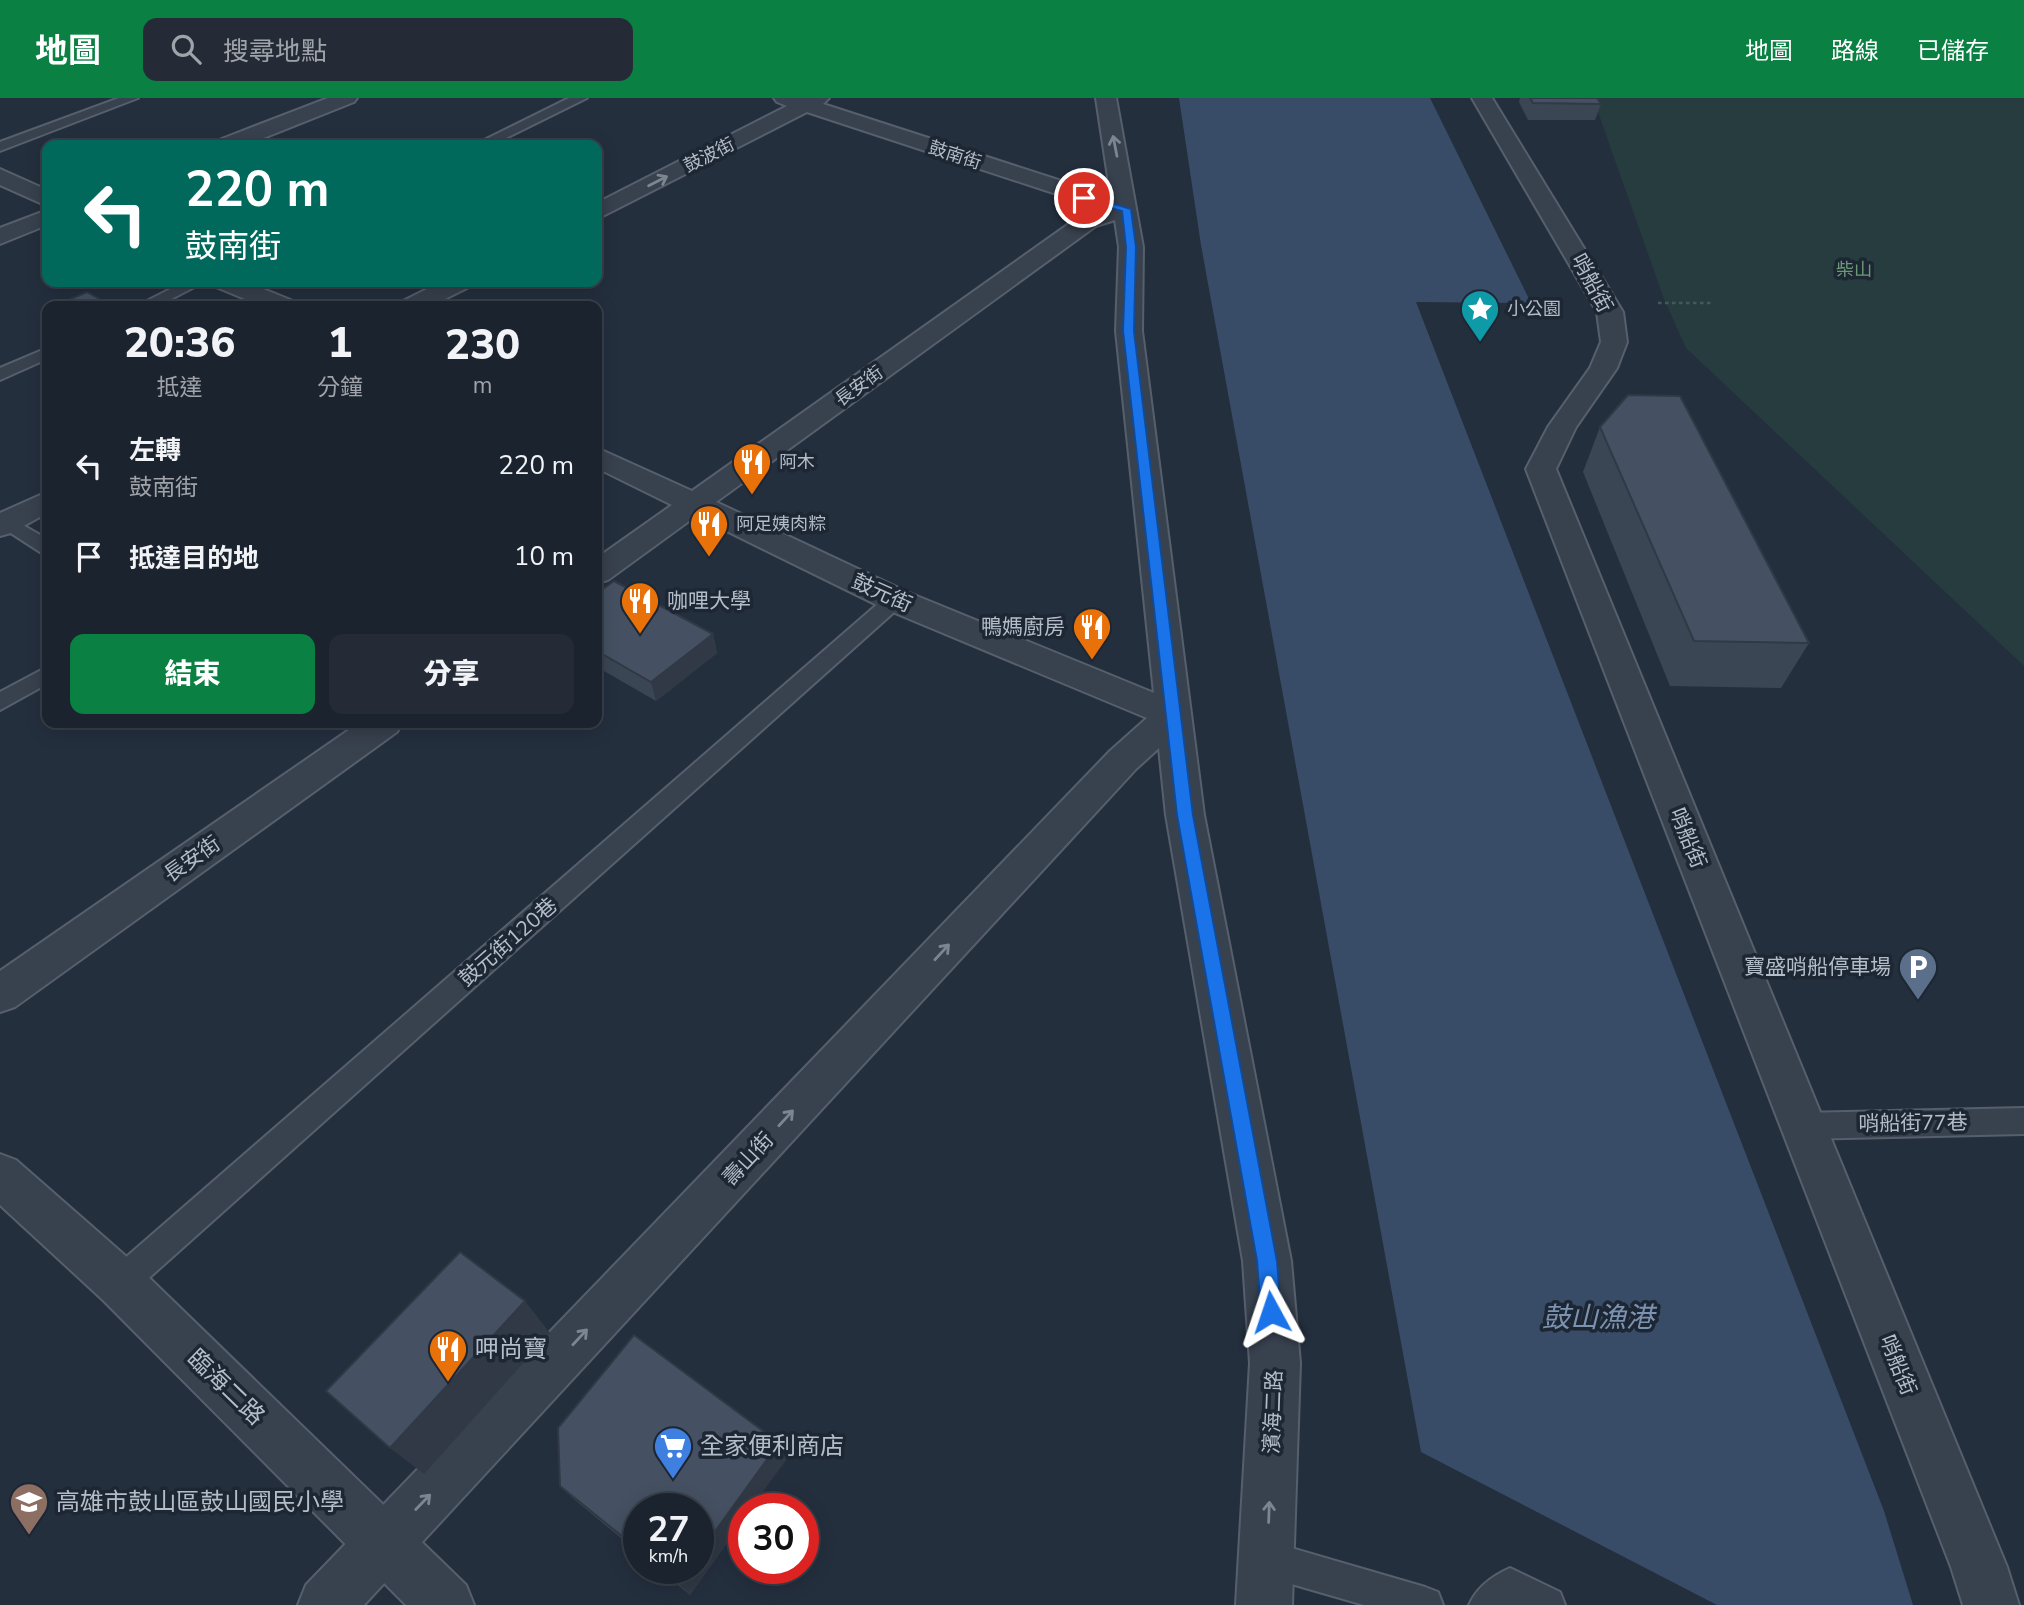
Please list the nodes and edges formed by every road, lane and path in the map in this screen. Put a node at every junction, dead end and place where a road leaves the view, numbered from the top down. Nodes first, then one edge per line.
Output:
1 (131, 98) edge
2 (347, 98) edge
3 (580, 98) edge
4 (784, 98) edge
5 (1106, 98) edge
6 (1482, 98) edge
7 (813, 102) edge
8 (240, 140) edge
9 (492, 140) edge
10 (0, 147) edge
11 (0, 176) edge
12 (42, 197) edge
13 (602, 209) edge
14 (1126, 209) junction
15 (42, 219) edge
16 (0, 237) edge
17 (185, 287) edge
18 (238, 287) edge
19 (450, 287) edge
20 (156, 301) edge
21 (272, 301) edge
22 (422, 301) edge
23 (1714, 303) dead end
24 (1663, 311) dead end
25 (42, 355) edge
26 (0, 375) edge
27 (602, 460) edge
28 (42, 504) edge
29 (692, 505) junction
30 (4, 524) edge
31 (42, 545) edge
32 (602, 569) edge
33 (895, 600) junction
34 (42, 677) edge
35 (0, 702) edge
36 (1173, 715) junction
37 (377, 728) edge
38 (0, 994) edge
39 (2024, 1121) edge
40 (1802, 1126) junction
41 (0, 1175) edge
42 (120, 1283) junction
43 (383, 1542) junction
44 (1267, 1559) junction
45 (326, 1605) edge
46 (446, 1605) edge
47 (1264, 1605) edge
48 (1425, 1605) edge
49 (1487, 1605) edge
50 (1547, 1605) edge
51 (1991, 1605) edge

1 - 10 lane
2 - 8 street
3 - 9 lane
4 - 7 street, 鼓南街
14 -> 5 street, 濱海二路
6 - 40 street, 哨船街
13 -> 7 street, 鼓波街
7 - 14 street, 鼓南街
11 - 12 street
14 - 29 street, 長安街
14 - 36 street, 濱海二路
15 - 16 street
17 - 20 lane
18 - 21 street
19 - 22 street
23 - 24 path
25 - 26 lane
27 - 29 street, 鼓元街
28 - 30 street
29 - 32 street, 長安街
29 - 33 street, 鼓元街
30 - 31 lane
33 - 36 street, 鼓元街
33 - 42 lane, 鼓元街120巷
34 - 35 lane
43 -> 36 street, 壽山街
44 -> 36 street, 濱海二路
37 - 38 street, 長安街
39 - 40 lane, 哨船街77巷
40 - 51 street, 哨船街
41 - 42 street, 臨海二路
42 - 43 street, 臨海二路
43 - 45 street, 壽山街
43 - 46 street, 臨海二路
44 - 47 street, 濱海二路
44 - 48 lane
49 - 50 lane

